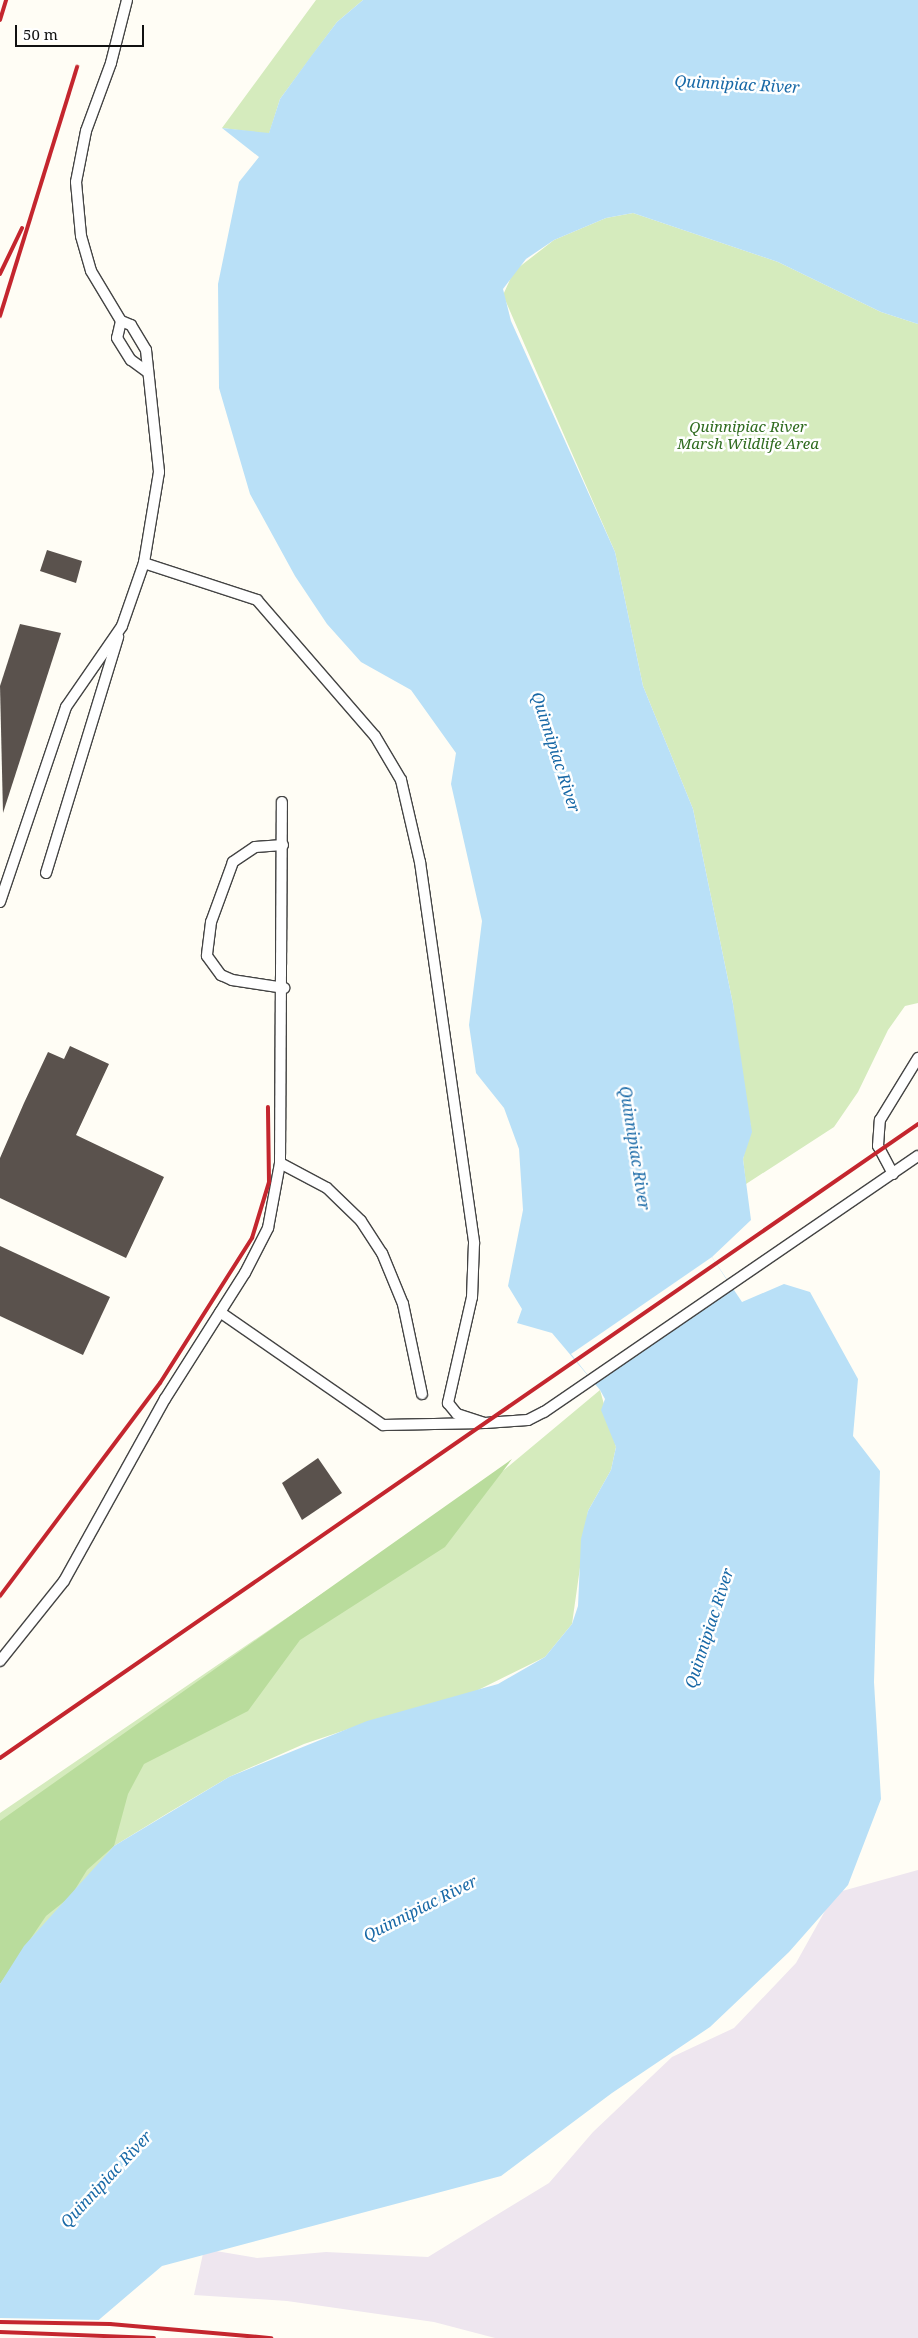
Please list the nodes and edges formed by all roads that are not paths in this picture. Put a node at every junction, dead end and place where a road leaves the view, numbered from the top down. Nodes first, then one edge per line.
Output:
1 (127, 0) edge
2 (120, 321) junction
3 (146, 371) junction
4 (144, 563) junction
5 (122, 626) junction
6 (282, 802) dead end
7 (282, 845) junction
8 (46, 873) dead end
9 (0, 902) edge
10 (284, 988) junction
11 (918, 1058) edge
12 (918, 1156) edge
13 (280, 1163) junction
14 (893, 1174) junction
15 (220, 1312) junction
16 (422, 1394) dead end
17 (485, 1423) junction
18 (0, 1661) edge

1 - 2 lane
2 - 3 lane
2 - 3 lane
3 - 4 lane
4 - 5 lane
4 - 17 lane
5 - 8 lane
5 - 9 lane
6 - 7 lane
7 - 10 lane
7 - 10 lane
10 - 13 lane
11 - 14 lane
12 - 14 lane
13 - 15 lane
13 - 16 lane
14 - 17 lane
15 - 17 lane
15 - 18 lane

